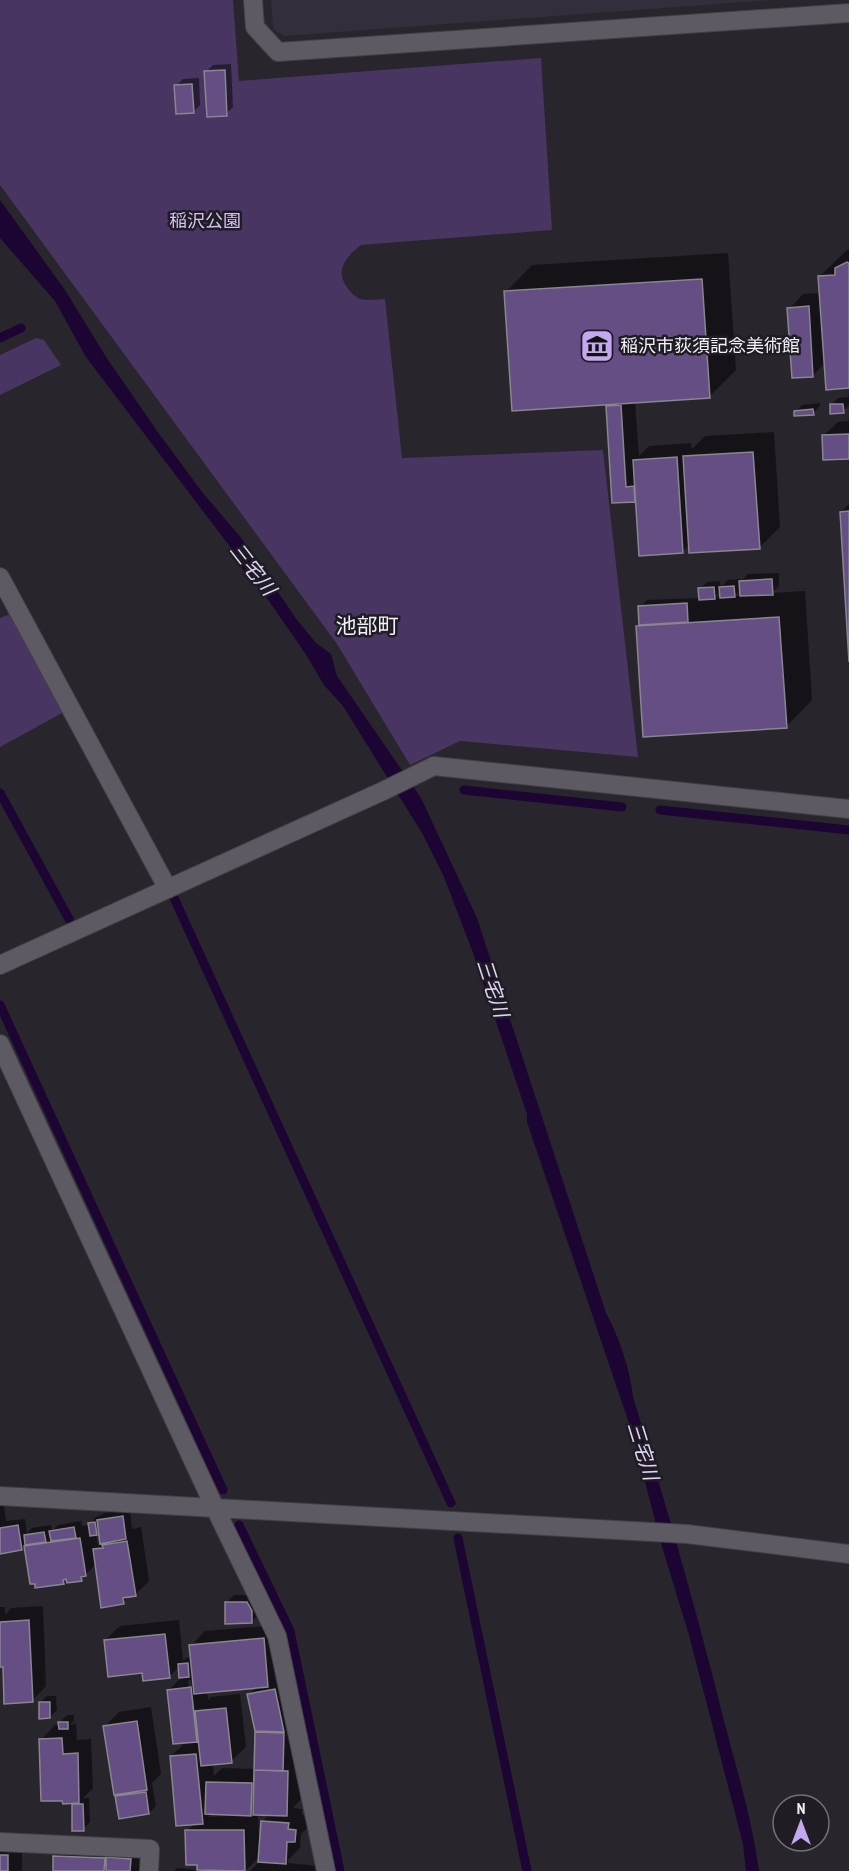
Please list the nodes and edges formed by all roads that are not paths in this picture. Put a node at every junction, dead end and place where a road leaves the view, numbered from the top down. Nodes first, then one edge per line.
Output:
1 (253, 0) edge
2 (849, 13) edge
3 (0, 577) edge
4 (849, 809) edge
5 (168, 889) junction
6 (0, 965) edge
7 (0, 1044) edge
8 (0, 1496) edge
9 (215, 1508) junction
10 (849, 1554) edge
11 (0, 1842) edge
12 (149, 1871) edge
13 (326, 1871) edge

1 - 2 street
3 - 5 street
4 - 5 street
5 - 6 street
7 - 9 street
8 - 9 street
9 - 10 street
9 - 13 street
11 - 12 street

